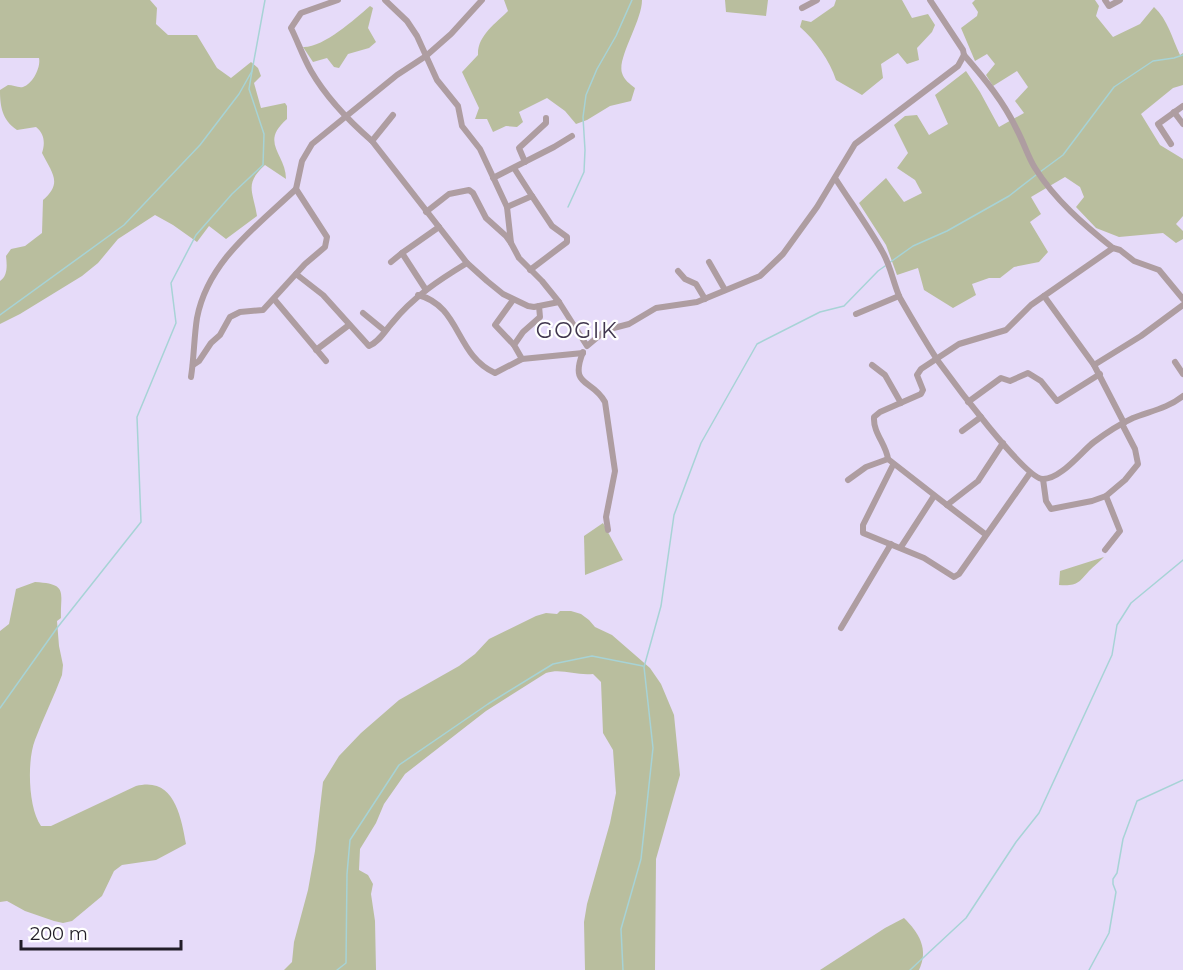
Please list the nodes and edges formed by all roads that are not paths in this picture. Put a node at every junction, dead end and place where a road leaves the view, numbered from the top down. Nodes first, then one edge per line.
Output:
1 (338, 0) edge
2 (385, 0) edge
3 (482, 0) edge
4 (930, 0) edge
5 (1105, 0) edge
6 (1120, 0) edge
7 (820, 1) edge
8 (802, 8) dead end
9 (964, 55) junction
10 (426, 56) junction
11 (1183, 106) edge
12 (1174, 112) junction
13 (346, 116) junction
14 (393, 116) dead end
15 (546, 118) dead end
16 (1183, 124) edge
17 (572, 136) dead end
18 (372, 141) junction
19 (1171, 144) dead end
20 (525, 162) junction
21 (514, 168) junction
22 (493, 178) junction
23 (835, 178) junction
24 (296, 189) junction
25 (532, 196) junction
26 (507, 207) junction
27 (426, 212) junction
28 (439, 227) junction
29 (511, 243) junction
30 (1113, 248) junction
31 (402, 253) junction
32 (391, 262) dead end
33 (709, 262) dead end
34 (467, 263) junction
35 (530, 270) junction
36 (678, 271) dead end
37 (296, 274) junction
38 (426, 290) junction
39 (725, 290) junction
40 (418, 295) junction
41 (899, 296) junction
42 (1044, 296) junction
43 (1182, 296) edge
44 (705, 298) junction
45 (274, 300) junction
46 (513, 300) junction
47 (559, 302) junction
48 (1183, 305) edge
49 (539, 306) junction
50 (363, 313) dead end
51 (856, 315) dead end
52 (349, 325) junction
53 (385, 331) junction
54 (514, 345) junction
55 (587, 346) junction
56 (316, 350) junction
57 (583, 353) junction
58 (522, 358) junction
59 (937, 358) junction
60 (326, 361) dead end
61 (1175, 362) dead end
62 (193, 365) junction
63 (872, 365) dead end
64 (1094, 365) junction
65 (1100, 374) junction
66 (1183, 374) edge
67 (191, 377) dead end
68 (1183, 396) edge
69 (968, 402) junction
70 (901, 403) junction
71 (981, 417) junction
72 (1123, 423) junction
73 (962, 431) dead end
74 (1003, 443) junction
75 (888, 459) junction
76 (893, 465) junction
77 (1030, 473) junction
78 (1043, 479) junction
79 (848, 480) dead end
80 (934, 496) junction
81 (1106, 496) junction
82 (947, 505) junction
83 (608, 530) dead end
84 (985, 534) junction
85 (891, 544) junction
86 (901, 547) junction
87 (1105, 550) dead end
88 (841, 628) dead end

1 - 13 street
2 - 10 street
3 - 10 street
4 - 9 street
5 - 6 street
7 - 8 street
9 - 23 street
9 - 30 street
10 - 13 street
10 - 22 street
11 - 12 street
12 - 16 street
12 - 19 street
13 - 18 street
13 - 24 street
14 - 18 street
15 - 20 street
17 - 20 street
18 - 27 street
20 - 21 street
21 - 22 street
21 - 25 street
22 - 26 street
23 - 39 street
23 - 41 street
24 - 37 street
24 - 62 street
25 - 26 street
25 - 35 street
26 - 29 street
27 - 28 street
27 - 29 street
28 - 31 street
28 - 34 street
29 - 35 street
30 - 42 street
30 - 43 street
31 - 32 street
31 - 38 street
33 - 39 street
34 - 38 street
34 - 46 street
35 - 47 street
36 - 44 street
37 - 45 street
37 - 52 street
38 - 40 street
39 - 44 street
40 - 53 street
40 - 58 street
41 - 51 street
41 - 59 street
42 - 59 street
42 - 64 street
44 - 55 street
45 - 56 street
45 - 62 street
46 - 49 street
46 - 54 street
47 - 49 street
47 - 55 street
48 - 64 street
49 - 54 street
50 - 53 street
52 - 53 street
52 - 56 street
54 - 58 street
55 - 57 street
56 - 60 street
57 - 58 street
57 - 83 street
59 - 69 street
59 - 70 street
61 - 66 street
62 - 67 street
63 - 70 street
64 - 65 street
65 - 69 street
65 - 72 street
68 - 72 street
69 - 71 street
70 - 75 street
71 - 73 street
71 - 74 street
72 - 78 street
72 - 81 street
74 - 77 street
74 - 82 street
75 - 76 street
75 - 79 street
76 - 80 street
76 - 85 street
77 - 78 street
77 - 84 street
78 - 81 street
80 - 82 street
80 - 86 street
81 - 87 street
82 - 84 street
84 - 86 street
85 - 86 street
85 - 88 street

